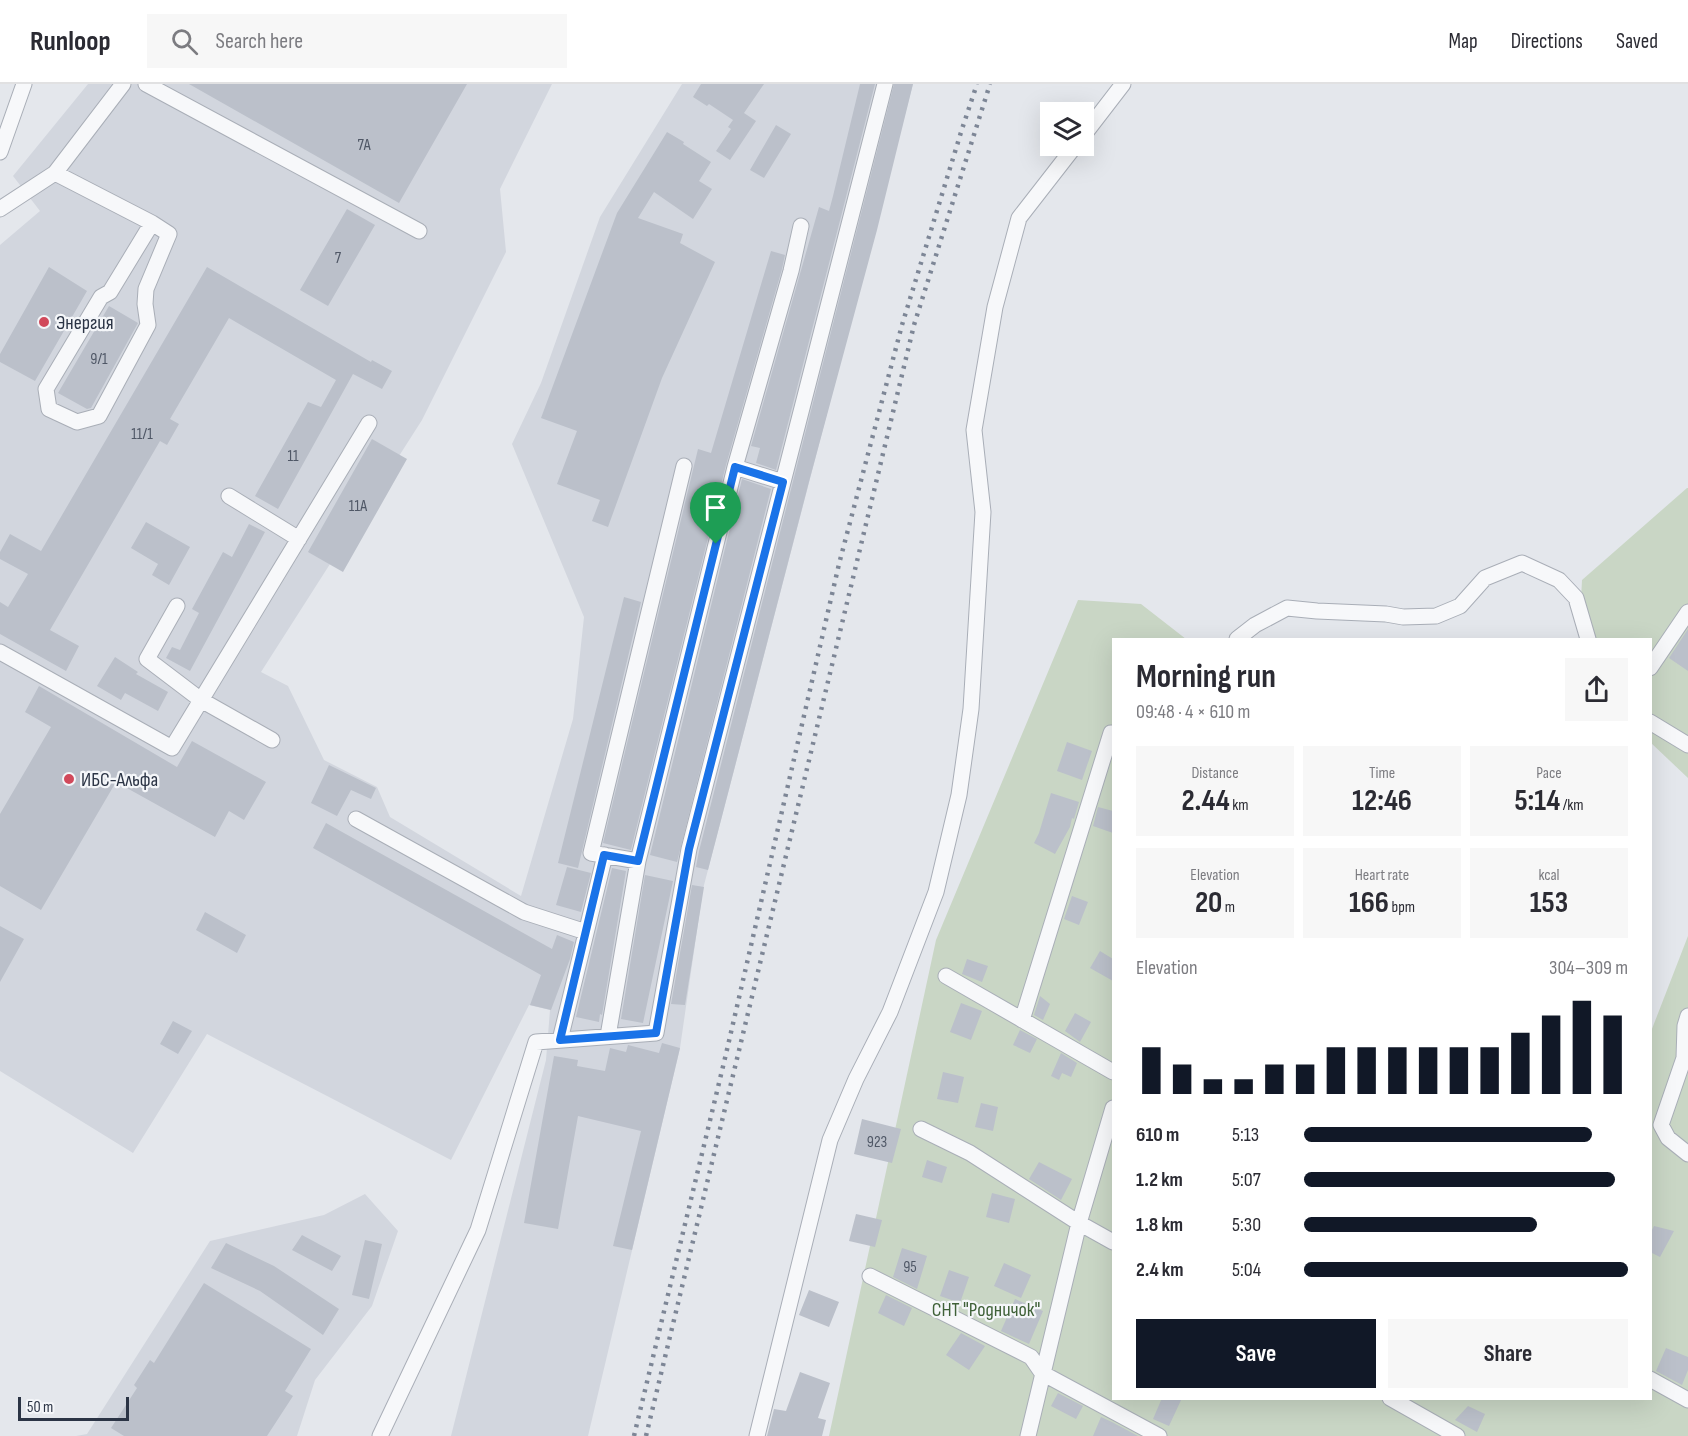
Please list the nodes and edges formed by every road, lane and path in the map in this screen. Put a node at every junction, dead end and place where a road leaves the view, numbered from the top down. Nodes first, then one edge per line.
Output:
1 (24, 84) edge
2 (123, 84) edge
3 (146, 84) edge
4 (885, 84) edge
5 (1123, 84) edge
6 (1094, 122) edge
7 (0, 152) edge
8 (1067, 156) edge
9 (55, 173) junction
10 (0, 209) edge
11 (152, 224) junction
12 (801, 226) dead end
13 (419, 231) dead end
14 (369, 423) dead end
15 (684, 466) dead end
16 (735, 467) junction
17 (783, 482) junction
18 (229, 496) dead end
19 (299, 539) junction
20 (177, 606) dead end
21 (1688, 612) edge
22 (1238, 638) edge
23 (1588, 638) edge
24 (0, 652) edge
25 (1652, 665) edge
26 (201, 700) junction
27 (1652, 723) edge
28 (1112, 733) edge
29 (272, 740) dead end
30 (1688, 745) edge
31 (356, 819) dead end
32 (604, 855) junction
33 (638, 861) junction
34 (586, 932) junction
35 (946, 976) dead end
36 (1688, 1016) edge
37 (1022, 1020) junction
38 (608, 1036) junction
39 (560, 1040) junction
40 (1686, 1059) edge
41 (1112, 1071) edge
42 (1112, 1111) edge
43 (921, 1129) dead end
44 (1688, 1154) edge
45 (1079, 1223) junction
46 (1112, 1241) edge
47 (870, 1276) dead end
48 (1042, 1373) junction
49 (1652, 1380) edge
50 (1394, 1400) edge
51 (1688, 1400) edge
52 (380, 1436) edge
53 (757, 1436) edge
54 (1028, 1436) edge
55 (1159, 1436) edge
56 (1457, 1436) edge

1 - 7 street
2 - 9 street
3 - 13 street
4 - 17 street
5 - 6 street
8 - 53 street
9 - 10 street
9 - 11 street
11 - 11 street
12 - 16 street
14 - 19 street
15 - 32 street
16 - 17 street
16 - 33 street
17 - 38 street
18 - 19 street
19 - 26 street
20 - 26 street
21 - 25 street
22 - 23 street
24 - 26 street
26 - 29 street
27 - 30 street
28 - 37 street
31 - 34 street
32 - 33 street
32 - 34 street
33 - 38 street
34 - 39 street
35 - 37 street
36 - 40 street
37 - 41 street
38 - 39 street
39 - 52 street
40 - 44 street
42 - 45 street
43 - 45 street
45 - 46 street
45 - 48 street
47 - 48 street
48 - 54 street
48 - 55 street
49 - 51 street
50 - 56 street

